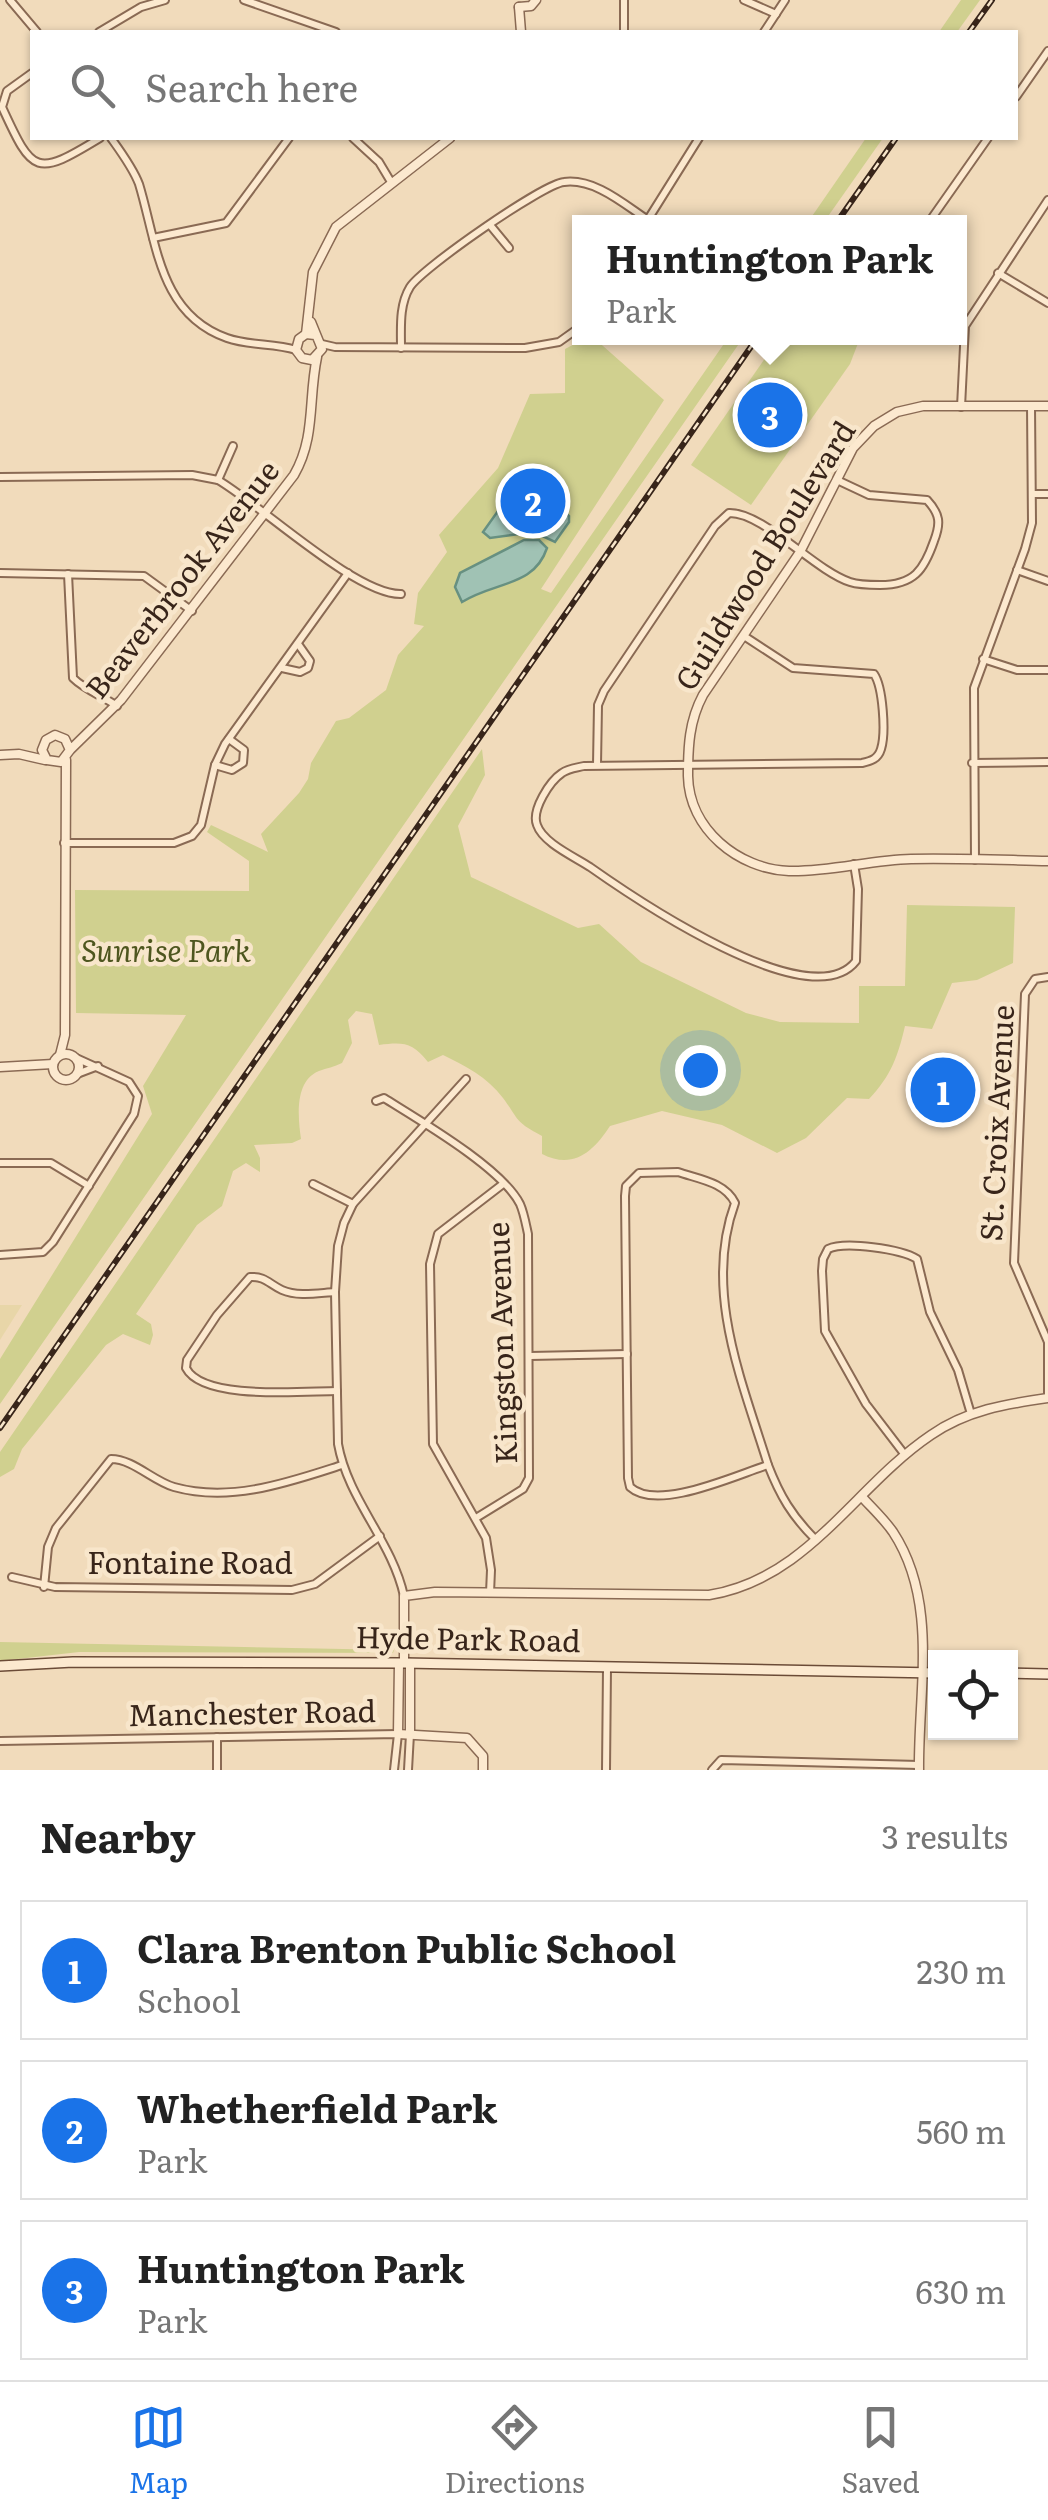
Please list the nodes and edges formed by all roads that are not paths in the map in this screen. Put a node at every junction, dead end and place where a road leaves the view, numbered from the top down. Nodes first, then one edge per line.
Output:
1 (10, 0) edge
2 (165, 0) edge
3 (244, 0) edge
4 (536, 0) edge
5 (624, 0) edge
6 (744, 0) edge
7 (785, 0) edge
8 (519, 5) edge
9 (776, 14) junction
10 (521, 29) edge
11 (35, 30) edge
12 (102, 30) edge
13 (330, 30) edge
14 (624, 30) edge
15 (765, 30) edge
16 (1048, 51) edge
17 (30, 74) edge
18 (1018, 94) edge
19 (96, 140) edge
20 (113, 140) edge
21 (288, 140) edge
22 (355, 140) edge
23 (447, 140) edge
24 (698, 140) edge
25 (987, 140) edge
26 (391, 182) junction
27 (1048, 200) edge
28 (638, 215) edge
29 (651, 215) edge
30 (933, 215) edge
31 (490, 225) junction
32 (152, 238) junction
33 (509, 248) dead end
34 (998, 273) junction
35 (1048, 303) edge
36 (967, 319) edge
37 (572, 331) edge
38 (306, 336) junction
39 (963, 345) edge
40 (283, 346) junction
41 (401, 348) junction
42 (320, 351) junction
43 (299, 354) junction
44 (312, 382) junction
45 (1031, 406) junction
46 (1048, 406) edge
47 (962, 407) junction
48 (233, 446) dead end
49 (0, 477) edge
50 (218, 480) junction
51 (837, 480) junction
52 (1033, 494) junction
53 (1048, 494) edge
54 (266, 513) junction
55 (800, 552) junction
56 (1017, 570) junction
57 (0, 573) edge
58 (348, 573) junction
59 (68, 574) junction
60 (1048, 580) edge
61 (401, 594) dead end
62 (192, 611) junction
63 (744, 636) junction
64 (298, 644) junction
65 (983, 659) junction
66 (282, 668) junction
67 (1048, 670) edge
68 (117, 706) junction
69 (82, 738) junction
70 (229, 738) junction
71 (65, 739) junction
72 (43, 744) junction
73 (70, 750) junction
74 (0, 754) edge
75 (19, 754) junction
76 (66, 760) junction
77 (49, 761) junction
78 (1048, 762) edge
79 (972, 763) junction
80 (688, 764) junction
81 (215, 765) junction
82 (597, 765) junction
83 (64, 784) junction
84 (64, 843) junction
85 (974, 860) junction
86 (1048, 861) edge
87 (854, 864) junction
88 (1048, 978) edge
89 (65, 1035) junction
90 (60, 1056) junction
91 (73, 1056) junction
92 (98, 1066) junction
93 (0, 1068) edge
94 (54, 1068) junction
95 (77, 1074) junction
96 (466, 1080) dead end
97 (376, 1101) dead end
98 (424, 1124) junction
99 (0, 1163) edge
100 (313, 1184) dead end
101 (504, 1184) junction
102 (89, 1186) junction
103 (352, 1204) junction
104 (0, 1254) edge
105 (336, 1292) junction
106 (1045, 1326) edge
107 (626, 1354) junction
108 (530, 1356) junction
109 (338, 1390) junction
110 (1048, 1398) edge
111 (972, 1414) junction
112 (905, 1455) junction
113 (342, 1465) junction
114 (768, 1465) junction
115 (862, 1496) junction
116 (476, 1518) junction
117 (380, 1536) junction
118 (815, 1539) junction
119 (12, 1577) dead end
120 (44, 1587) junction
121 (490, 1593) junction
122 (404, 1596) junction
123 (404, 1663) junction
124 (0, 1666) edge
125 (607, 1668) junction
126 (922, 1673) junction
127 (928, 1673) edge
128 (1018, 1674) edge
129 (1048, 1674) edge
130 (398, 1734) junction
131 (410, 1734) junction
132 (217, 1737) junction
133 (0, 1741) edge
134 (814, 1766) edge
135 (919, 1767) edge
136 (218, 1770) edge
137 (394, 1770) edge
138 (408, 1770) edge
139 (484, 1770) edge
140 (606, 1770) edge
141 (712, 1770) edge

1 - 11 street
2 - 12 street
3 - 13 street
4 - 8 street
5 - 14 street
6 - 9 street
7 - 9 street
8 - 10 street
9 - 15 street
16 - 18 street
17 - 19 street
20 - 32 street
21 - 32 street
22 - 26 street
23 - 26 street
24 - 29 street
25 - 30 street
26 - 38 street
27 - 34 street
28 - 31 street
31 - 33 street
31 - 41 street
32 - 40 street
34 - 35 street
34 - 36 street
37 - 41 street
38 - 40 street
38 - 42 street
38 - 43 street
39 - 47 street
40 - 43 street
41 - 42 street
42 - 43 street
42 - 44 street, Beaverbrook Avenue
43 - 44 street, Beaverbrook Avenue
44 - 54 street, Beaverbrook Avenue
45 - 46 street, Guildwood Boulevard
45 - 47 street, Guildwood Boulevard
45 - 52 street
47 - 51 street, Guildwood Boulevard
48 - 50 street
49 - 50 street
50 - 54 street
51 - 55 street, Guildwood Boulevard
51 - 55 street
52 - 53 street
52 - 56 street
54 - 58 street
54 - 62 street, Beaverbrook Avenue
55 - 63 street, Guildwood Boulevard
55 - 82 street
56 - 60 street
56 - 65 street
57 - 59 street
58 - 61 street
58 - 64 street
59 - 62 street
59 - 68 street
62 - 68 street, Beaverbrook Avenue
63 - 80 street, Guildwood Boulevard
63 - 80 street
64 - 66 street
64 - 66 street
65 - 67 street
65 - 79 street
66 - 70 street
68 - 69 street, Beaverbrook Avenue
69 - 71 street, Beaverbrook Avenue
69 - 73 street, Beaverbrook Avenue
70 - 81 street
70 - 81 street
71 - 72 street
71 - 73 street
72 - 75 street
72 - 77 street
73 - 76 street
74 - 75 street
75 - 77 street
76 - 77 street
76 - 83 street
77 - 83 street
78 - 79 street
79 - 85 street
80 - 82 street
80 - 87 street, Guildwood Boulevard
81 - 84 street
82 - 87 street
83 - 84 street
84 - 89 street
85 - 86 street, Guildwood Boulevard
85 - 87 street, Guildwood Boulevard
88 - 106 street, St. Croix Avenue
89 - 90 street
89 - 91 street
90 - 91 street
90 - 94 street
91 - 92 street
91 - 95 street
92 - 95 street
92 - 102 street
93 - 94 street
94 - 95 street
96 - 98 street
97 - 98 street, Kingston Avenue
98 - 101 street, Kingston Avenue
98 - 103 street
99 - 102 street
100 - 103 street
101 - 108 street, Kingston Avenue
101 - 116 street
102 - 104 street
103 - 105 street
105 - 109 street
105 - 109 street
106 - 110 street, St. Croix Avenue
107 - 108 street
107 - 114 street
107 - 114 street
108 - 116 street, Kingston Avenue
109 - 113 street
110 - 111 street
111 - 112 street
111 - 112 street
112 - 115 street
113 - 117 street
113 - 120 street
114 - 118 street
115 - 118 street
115 - 126 street
116 - 121 street
117 - 120 street, Fontaine Road
117 - 122 street
118 - 121 street
119 - 120 street, Fontaine Road
121 - 122 street
122 - 123 street
123 - 124 main road, Hyde Park Road
123 - 125 main road, Hyde Park Road
123 - 130 street
123 - 131 street
125 - 126 main road, Hyde Park Road
125 - 140 street
126 - 127 main road, Hyde Park Road
126 - 135 street
128 - 129 main road
130 - 131 street, Manchester Road
130 - 132 street, Manchester Road
130 - 137 street
131 - 138 street
131 - 139 street, Manchester Road
132 - 133 street, Manchester Road
132 - 136 street
134 - 135 street
134 - 141 street

